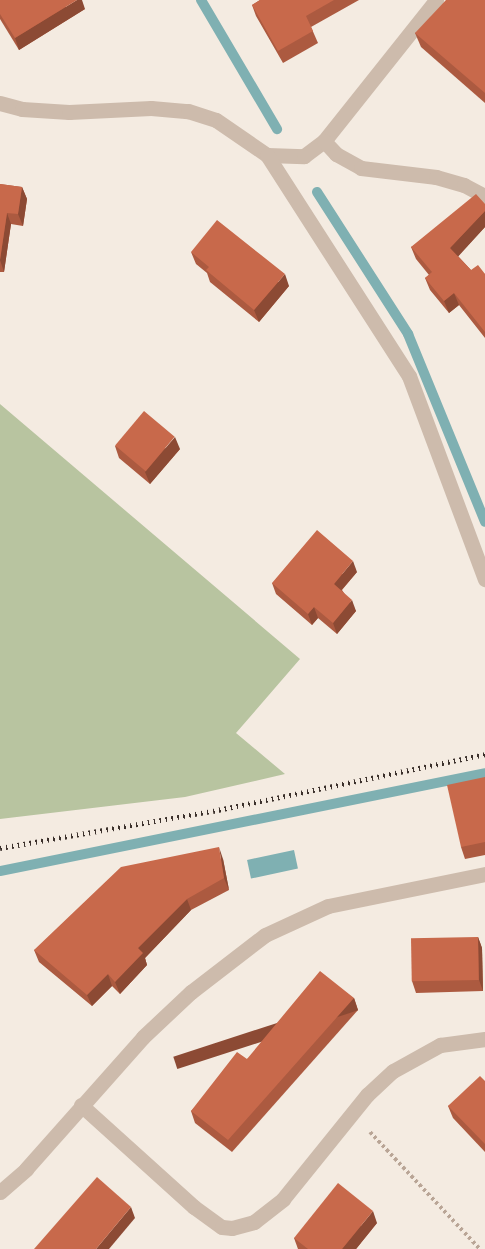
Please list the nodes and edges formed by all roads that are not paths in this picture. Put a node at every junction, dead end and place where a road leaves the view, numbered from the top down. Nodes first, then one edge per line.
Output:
1 (436, 0) edge
2 (0, 103) edge
3 (324, 141) junction
4 (267, 155) junction
5 (485, 196) edge
6 (485, 579) edge
7 (485, 874) edge
8 (485, 1039) edge
9 (81, 1105) junction
10 (0, 1192) edge

1 - 3 street
2 - 4 street
3 - 4 street
3 - 5 street
4 - 6 street
7 - 9 street
8 - 9 street
9 - 10 street

